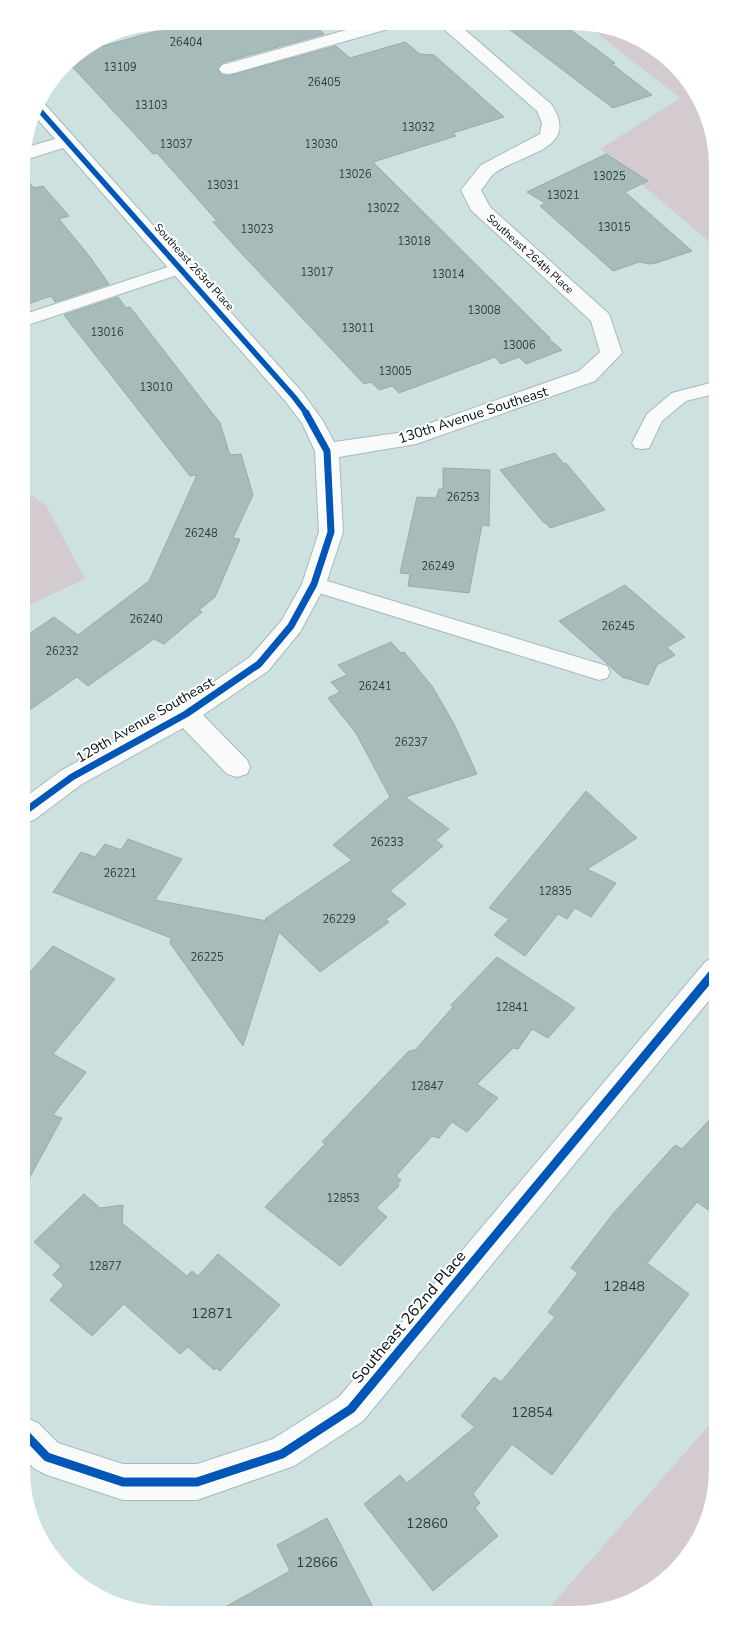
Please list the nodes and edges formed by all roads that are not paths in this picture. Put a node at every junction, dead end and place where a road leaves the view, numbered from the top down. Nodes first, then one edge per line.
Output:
1 (364, 30) edge
2 (454, 30) edge
3 (228, 69) dead end
4 (41, 112) edge
5 (67, 141) junction
6 (31, 152) edge
7 (180, 268) junction
8 (30, 318) edge
9 (587, 376) joint
10 (709, 389) edge
11 (642, 443) dead end
12 (327, 451) junction
13 (314, 584) junction
14 (599, 672) dead end
15 (186, 714) junction
16 (238, 767) dead end
17 (30, 808) edge
18 (709, 978) edge
19 (30, 1439) edge

1 - 3 street
2 - 9 street, Southeast 264th Place
4 - 5 street, Southeast 263rd Place
5 - 6 street
5 - 7 street, Southeast 263rd Place
7 - 8 lane
7 - 12 street, Southeast 263rd Place
9 - 12 street, 130th Avenue Southeast
10 - 11 lane
12 - 13 street, 129th Avenue Southeast
13 - 14 lane
13 - 15 street, 129th Avenue Southeast
15 - 16 street, 129th Avenue Southeast
15 - 17 street, 129th Avenue Southeast
18 - 19 street, Southeast 262nd Place

